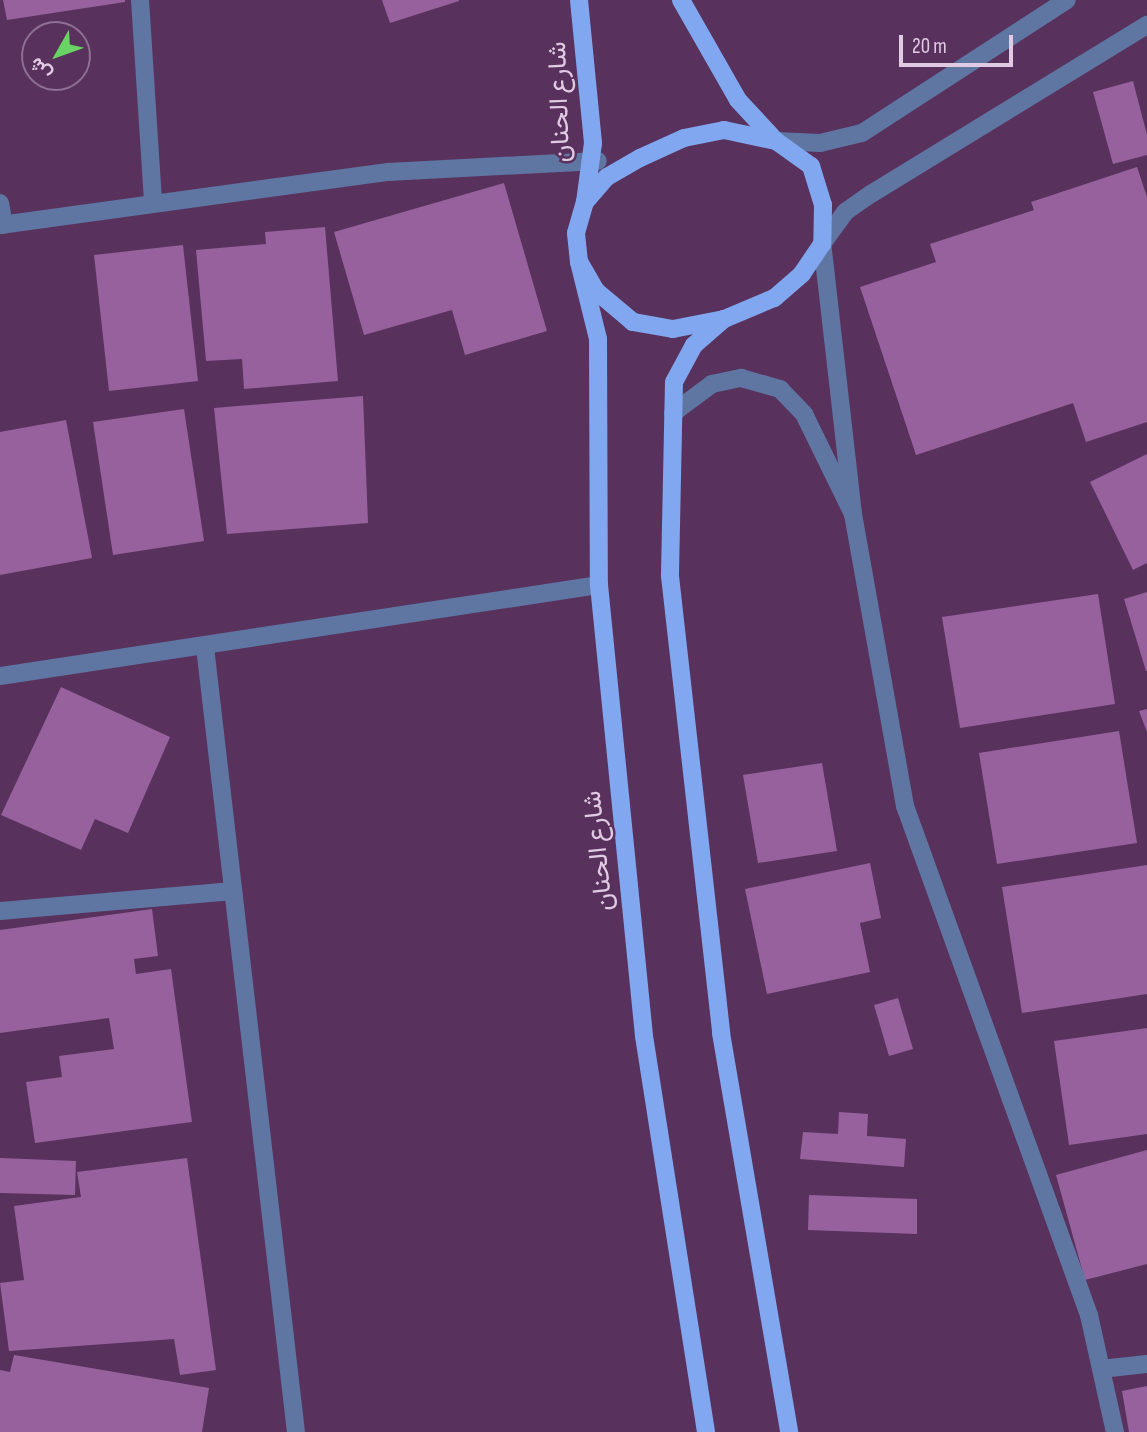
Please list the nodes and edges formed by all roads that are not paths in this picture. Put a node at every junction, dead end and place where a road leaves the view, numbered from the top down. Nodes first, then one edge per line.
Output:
1 (140, 0) edge
2 (579, 0) edge
3 (681, 0) edge
4 (1067, 0) edge
5 (1147, 25) edge
6 (776, 141) junction
7 (594, 161) junction
8 (585, 202) junction
9 (0, 203) edge
10 (153, 204) junction
11 (2, 225) edge
12 (822, 244) junction
13 (579, 262) junction
14 (724, 319) junction
15 (673, 413) junction
16 (853, 514) junction
17 (599, 585) junction
18 (205, 647) junction
19 (0, 676) edge
20 (233, 891) junction
21 (0, 911) edge
22 (1147, 1364) edge
23 (1101, 1369) junction
24 (296, 1432) edge
25 (706, 1432) edge
26 (789, 1432) edge
27 (1115, 1432) edge

1 - 10 street
2 - 7 main road, شارع الحنان
3 - 6 main road
4 - 6 street
5 - 12 street
6 - 8 main road
6 - 12 main road
7 - 8 main road, شارع الحنان
7 - 10 street
8 - 13 main road
9 - 11 street
10 - 11 street
12 - 14 main road
12 - 16 street
13 - 14 main road
13 - 17 main road, شارع الحنان
14 - 15 main road
15 - 16 street
15 - 26 main road
16 - 23 street
17 - 18 street
17 - 25 main road, شارع الحنان
18 - 19 street
18 - 20 street
20 - 21 street
20 - 24 street
22 - 23 street
23 - 27 street

